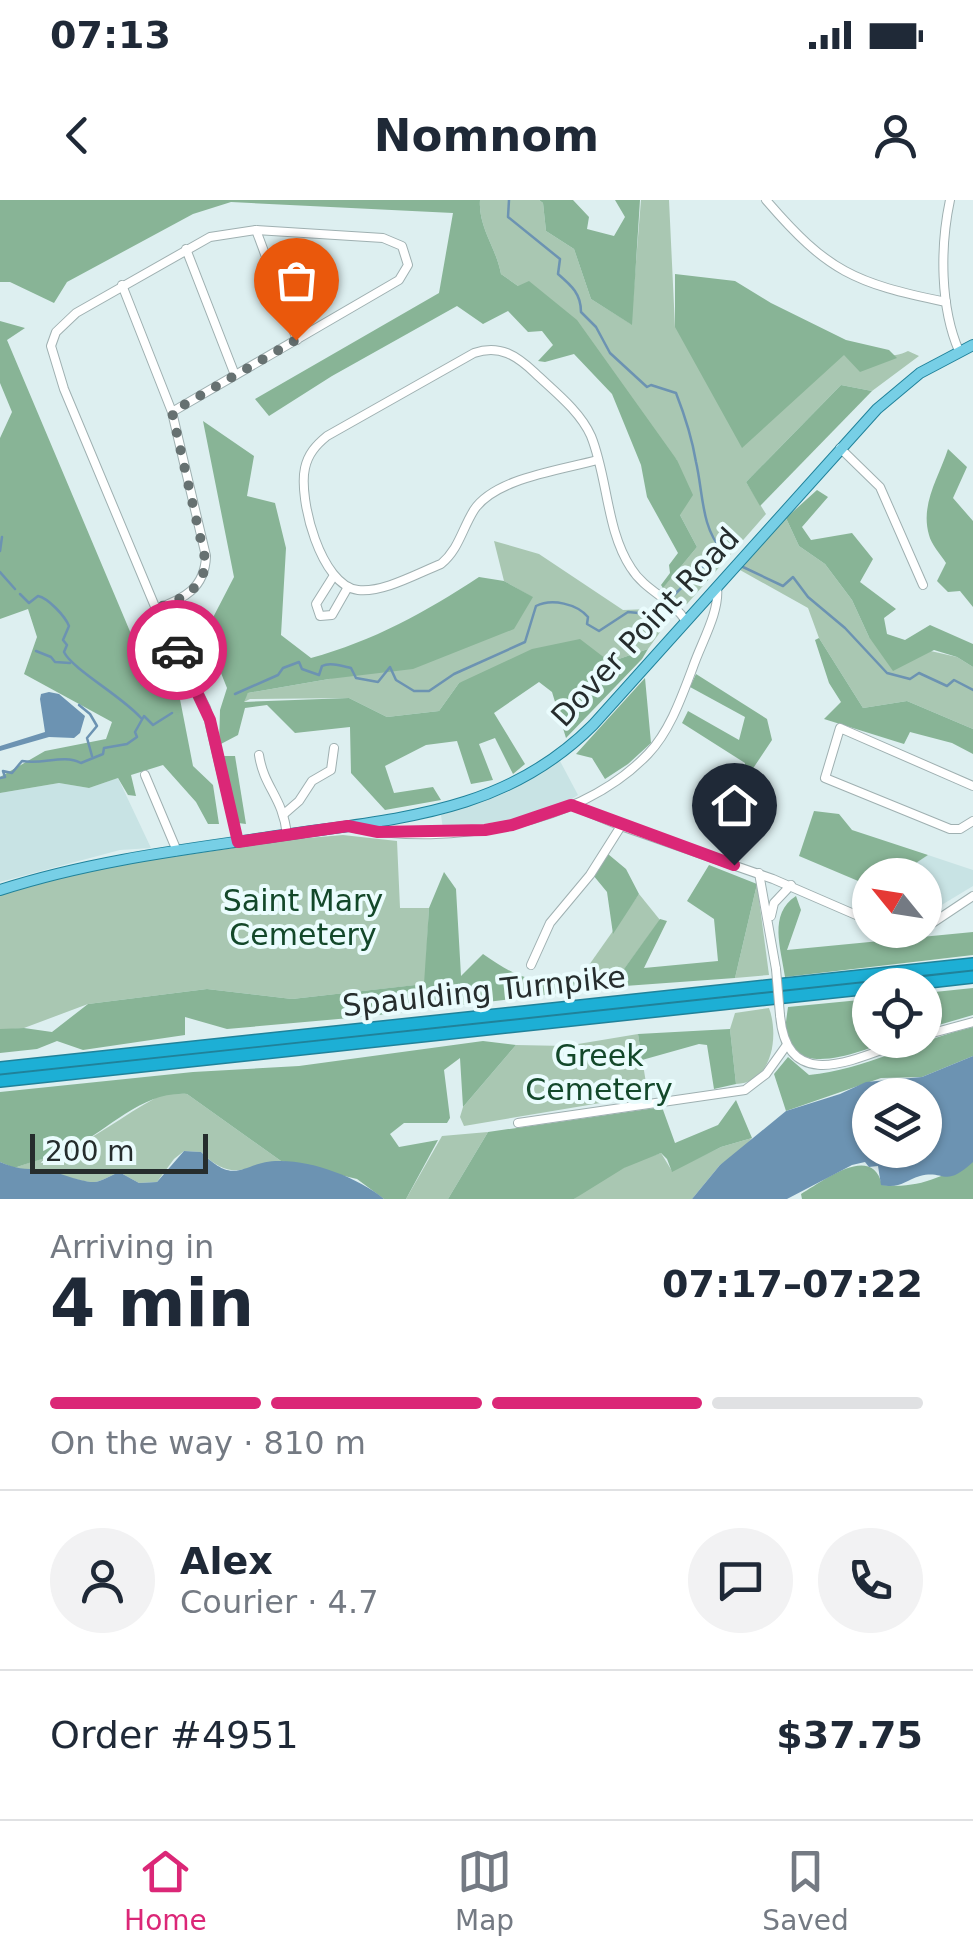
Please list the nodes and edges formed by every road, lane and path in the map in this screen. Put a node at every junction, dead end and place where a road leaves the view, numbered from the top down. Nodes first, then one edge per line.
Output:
1 (766, 200) edge
2 (950, 200) edge
3 (256, 230) junction
4 (186, 250) junction
5 (122, 285) junction
6 (946, 302) junction
7 (296, 340) junction
8 (973, 344) edge
9 (959, 351) junction
10 (235, 375) junction
11 (172, 412) junction
12 (840, 448) junction
13 (598, 460) junction
14 (334, 577) junction
15 (923, 585) dead end
16 (348, 587) junction
17 (716, 587) junction
18 (156, 608) junction
19 (686, 621) junction
20 (334, 748) dead end
21 (259, 754) dead end
22 (145, 775) dead end
23 (973, 786) edge
24 (571, 805) junction
25 (284, 814) junction
26 (605, 820) junction
27 (973, 821) edge
28 (348, 826) junction
29 (621, 826) junction
30 (286, 834) junction
31 (612, 837) junction
32 (238, 842) junction
33 (177, 851) junction
34 (759, 874) junction
35 (790, 885) junction
36 (0, 890) edge
37 (973, 896) edge
38 (852, 912) edge
39 (942, 917) edge
40 (770, 920) junction
41 (531, 964) dead end
42 (973, 964) edge
43 (973, 977) edge
44 (942, 980) edge
45 (852, 990) edge
46 (973, 1022) edge
47 (942, 1030) edge
48 (786, 1046) junction
49 (853, 1058) edge
50 (0, 1068) edge
51 (0, 1082) edge
52 (518, 1123) dead end

1 - 6 street
2 - 6 street
3 - 4 street
3 - 7 street
3 - 7 street
4 - 5 street
4 - 10 street
5 - 11 street
5 - 18 street
6 - 9 street
7 - 10 street
8 - 9 main road, Dover Point Road
9 - 12 main road, Dover Point Road
10 - 11 street
11 - 18 street
12 - 15 street
12 - 17 main road, Dover Point Road
13 - 14 street
13 - 16 street
13 - 19 street
14 - 16 street
14 - 16 street
17 - 19 main road, Dover Point Road
17 - 24 street
18 - 32 street
19 - 28 main road, Dover Point Road
20 - 25 street
21 - 25 street
22 - 33 street
23 - 27 street
24 - 26 street
24 - 28 street
25 - 30 street
26 - 29 street
26 - 31 street
28 - 30 main road, Dover Point Road
29 - 31 street
29 - 34 street
30 - 32 main road, Dover Point Road
31 - 41 street
32 - 33 main road, Dover Point Road
33 - 36 main road, Dover Point Road
34 - 35 street
34 - 40 street
35 - 38 street
35 - 40 street
37 - 39 street
40 - 48 street, bridge
42 - 50 highway, Spaulding Turnpike
43 - 44 highway
45 - 51 highway, Spaulding Turnpike
46 - 47 street
48 - 49 street
48 - 52 street

